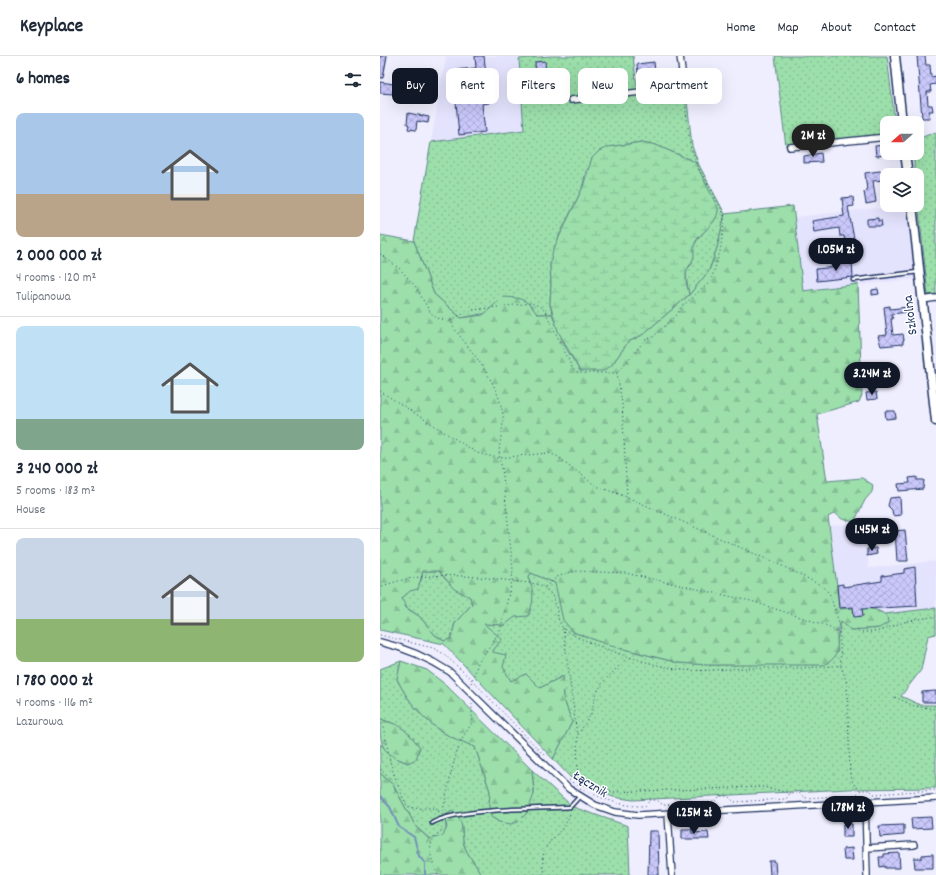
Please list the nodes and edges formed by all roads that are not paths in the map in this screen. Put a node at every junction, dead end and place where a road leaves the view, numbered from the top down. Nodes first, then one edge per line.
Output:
1 (680, 56) edge
2 (894, 56) edge
3 (570, 100) dead end
4 (901, 116) edge
5 (880, 138) edge
6 (790, 147) dead end
7 (913, 212) edge
8 (920, 272) junction
9 (853, 280) dead end
10 (936, 298) edge
11 (922, 300) junction
12 (933, 367) edge
13 (936, 422) edge
14 (380, 642) edge
15 (580, 796) junction
16 (935, 798) edge
17 (866, 802) junction
18 (668, 814) junction
19 (432, 823) dead end
20 (914, 845) dead end
21 (867, 848) junction
22 (672, 875) edge
23 (867, 875) edge

1 - 3 street
2 - 4 street
5 - 6 street
7 - 8 street, Szkolna
8 - 9 lane
8 - 11 street, Szkolna
10 - 11 street
11 - 12 street, Szkolna
12 - 13 street, Szkolna
14 - 15 street, Łącznik
15 - 18 street, Łącznik
15 - 19 lane
16 - 17 street, Łącznik
17 - 18 street, Łącznik
17 - 21 street
18 - 22 street
20 - 21 street
21 - 23 street

